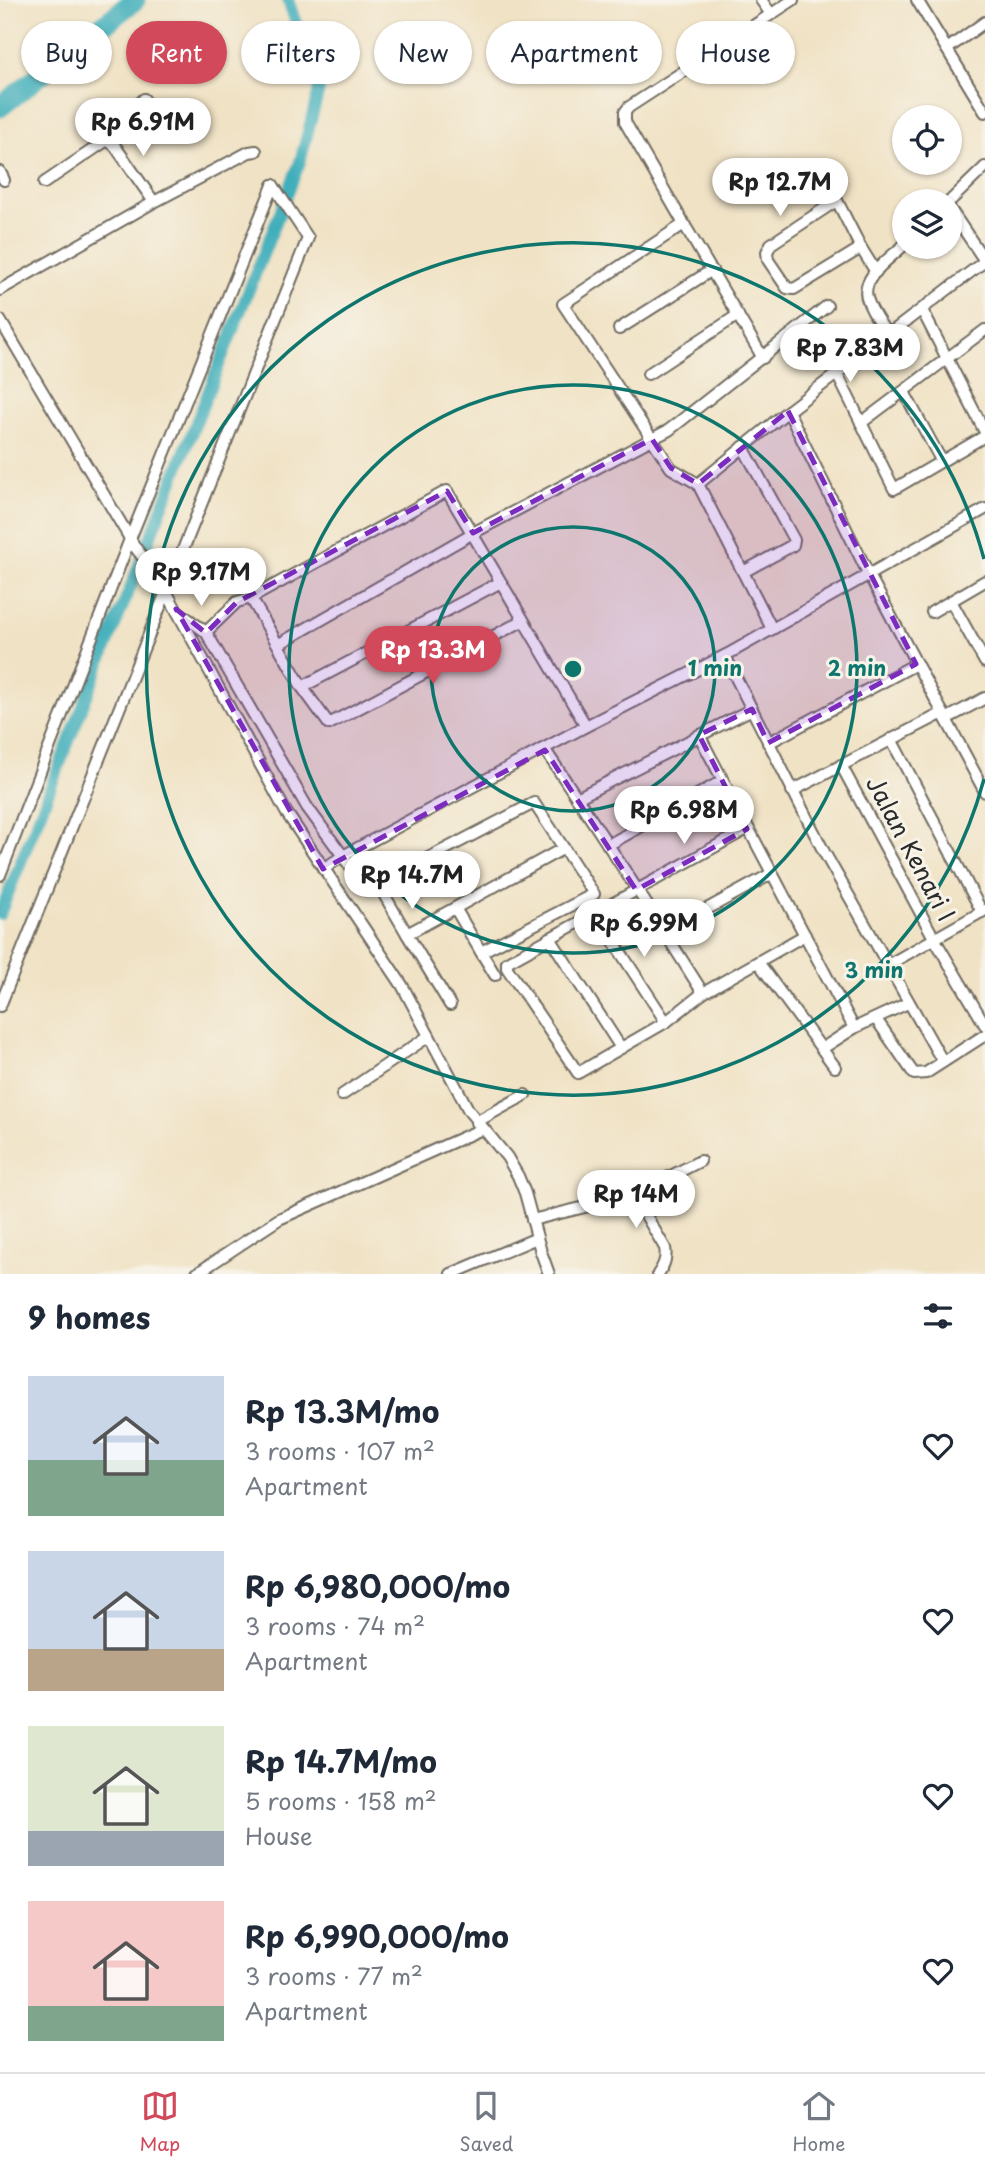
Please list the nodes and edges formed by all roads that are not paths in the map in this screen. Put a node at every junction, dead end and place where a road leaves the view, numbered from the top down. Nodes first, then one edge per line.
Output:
1 (761, 0) edge
2 (793, 0) edge
3 (921, 2) edge
4 (771, 15) junction
5 (985, 22) edge
6 (947, 49) junction
7 (985, 83) edge
8 (974, 91) junction
9 (144, 99) dead end
10 (985, 112) edge
11 (107, 140) junction
12 (256, 151) dead end
13 (985, 167) edge
14 (826, 179) dead end
15 (44, 183) dead end
16 (962, 189) edge
17 (836, 201) junction
18 (154, 202) junction
19 (684, 224) junction
20 (962, 227) edge
21 (861, 248) junction
22 (892, 257) edge
23 (985, 261) edge
24 (712, 270) junction
25 (876, 272) junction
26 (0, 290) edge
27 (827, 306) dead end
28 (922, 310) junction
29 (738, 315) junction
30 (0, 320) edge
31 (619, 329) dead end
32 (985, 330) edge
33 (887, 335) junction
34 (763, 358) junction
35 (947, 359) junction
36 (648, 374) dead end
37 (837, 374) junction
38 (904, 392) junction
39 (788, 411) junction
40 (861, 423) junction
41 (985, 434) edge
42 (652, 439) junction
43 (743, 447) junction
44 (942, 460) junction
45 (698, 484) junction
46 (985, 509) edge
47 (473, 533) junction
48 (133, 543) junction
49 (743, 572) junction
50 (869, 575) junction
51 (985, 582) edge
52 (499, 583) junction
53 (166, 591) junction
54 (251, 598) junction
55 (951, 601) junction
56 (176, 609) junction
57 (932, 612) dead end
58 (522, 621) junction
59 (772, 629) junction
60 (206, 632) junction
61 (279, 644) junction
62 (725, 656) junction
63 (985, 662) edge
64 (916, 664) junction
65 (302, 687) junction
66 (985, 698) edge
67 (752, 709) junction
68 (944, 716) junction
69 (586, 726) junction
70 (699, 735) junction
71 (891, 739) junction
72 (768, 743) junction
73 (545, 750) junction
74 (841, 765) junction
75 (722, 781) junction
76 (792, 791) junction
77 (985, 792) edge
78 (578, 798) junction
79 (747, 829) junction
80 (608, 845) junction
81 (564, 848) junction
82 (343, 856) junction
83 (323, 869) junction
84 (771, 874) junction
85 (0, 875) edge
86 (378, 884) junction
87 (636, 890) junction
88 (455, 908) junction
89 (983, 911) edge
90 (595, 913) junction
91 (665, 932) junction
92 (407, 934) junction
93 (805, 935) junction
94 (550, 938) junction
95 (934, 938) junction
96 (481, 952) junction
97 (758, 962) junction
98 (886, 966) junction
99 (495, 975) dead end
100 (703, 993) junction
101 (908, 1003) junction
102 (450, 1005) dead end
103 (0, 1006) edge
104 (876, 1019) junction
105 (666, 1022) junction
106 (985, 1025) edge
107 (853, 1028) junction
108 (985, 1035) edge
109 (429, 1036) junction
110 (621, 1048) junction
111 (823, 1048) junction
112 (943, 1062) junction
113 (835, 1067) dead end
114 (342, 1095) dead end
115 (525, 1095) dead end
116 (479, 1125) junction
117 (700, 1161) dead end
118 (634, 1195) junction
119 (532, 1220) junction
120 (537, 1238) junction
121 (196, 1274) edge
122 (451, 1274) edge
123 (549, 1274) edge
124 (658, 1274) edge

1 - 4 street
2 - 4 street
3 - 6 street
4 - 19 street
5 - 6 street
6 - 8 street
7 - 8 street
8 - 10 street
9 - 11 street
11 - 15 street
11 - 18 street
12 - 18 street
13 - 16 street
14 - 17 street
17 - 21 street
17 - 21 street
18 - 26 street
19 - 24 street
19 - 42 street
20 - 23 street
21 - 25 street
22 - 25 street
23 - 28 street
24 - 29 street
24 - 31 street
25 - 33 street
27 - 34 street
28 - 33 street
28 - 35 street
29 - 34 street
29 - 36 street
30 - 48 street
32 - 35 street
33 - 37 street
34 - 42 street
35 - 38 street
35 - 41 street
37 - 39 street
37 - 40 street
38 - 40 street
38 - 44 street
39 - 43 street
39 - 50 street
40 - 44 street
41 - 44 street
42 - 45 street
42 - 47 street
43 - 45 street
43 - 49 street
45 - 49 street
46 - 50 street
47 - 52 street
47 - 54 street
47 - 61 street
48 - 53 street
48 - 53 street
48 - 85 street
49 - 59 street
50 - 59 street
50 - 64 street
51 - 55 street
52 - 58 street
52 - 65 street
53 - 56 street
53 - 103 street
54 - 60 street
54 - 61 street
55 - 57 street
55 - 63 street
56 - 60 street
56 - 83 street
58 - 65 street
58 - 69 street
59 - 62 street
60 - 82 street
61 - 65 street
62 - 67 street
62 - 69 street
64 - 68 street
64 - 72 street
66 - 68 street
67 - 70 street
67 - 72 street
68 - 71 street
68 - 77 street
69 - 73 street
70 - 75 street
70 - 78 street
71 - 74 street
71 - 89 street
72 - 76 street
73 - 78 street
73 - 82 street
74 - 76 street
74 - 95 street, Jalan Kenari I
75 - 79 street
75 - 80 street
76 - 98 street
78 - 80 street
79 - 84 street
79 - 87 street
80 - 87 street
81 - 86 street
81 - 88 street
81 - 96 street
82 - 83 street
82 - 86 street
83 - 109 street
84 - 91 street
84 - 93 street
86 - 92 street
87 - 90 street
87 - 91 street
88 - 92 street
88 - 96 street
89 - 95 street
90 - 94 street
90 - 105 street
91 - 100 street
92 - 102 street
93 - 97 street
93 - 107 street
94 - 110 street
94 - 110 street
95 - 98 street
95 - 106 street, Jalan Kenari I
96 - 99 street
97 - 100 street
97 - 111 street
98 - 101 street
100 - 105 street
101 - 104 street
101 - 112 street
104 - 107 street
104 - 112 street
105 - 110 street
107 - 111 street
108 - 112 street
109 - 114 street
109 - 116 street
111 - 113 street
115 - 116 street
116 - 119 street
116 - 121 street
117 - 118 street
118 - 119 street
118 - 124 street
119 - 120 street
120 - 122 street
120 - 123 street

